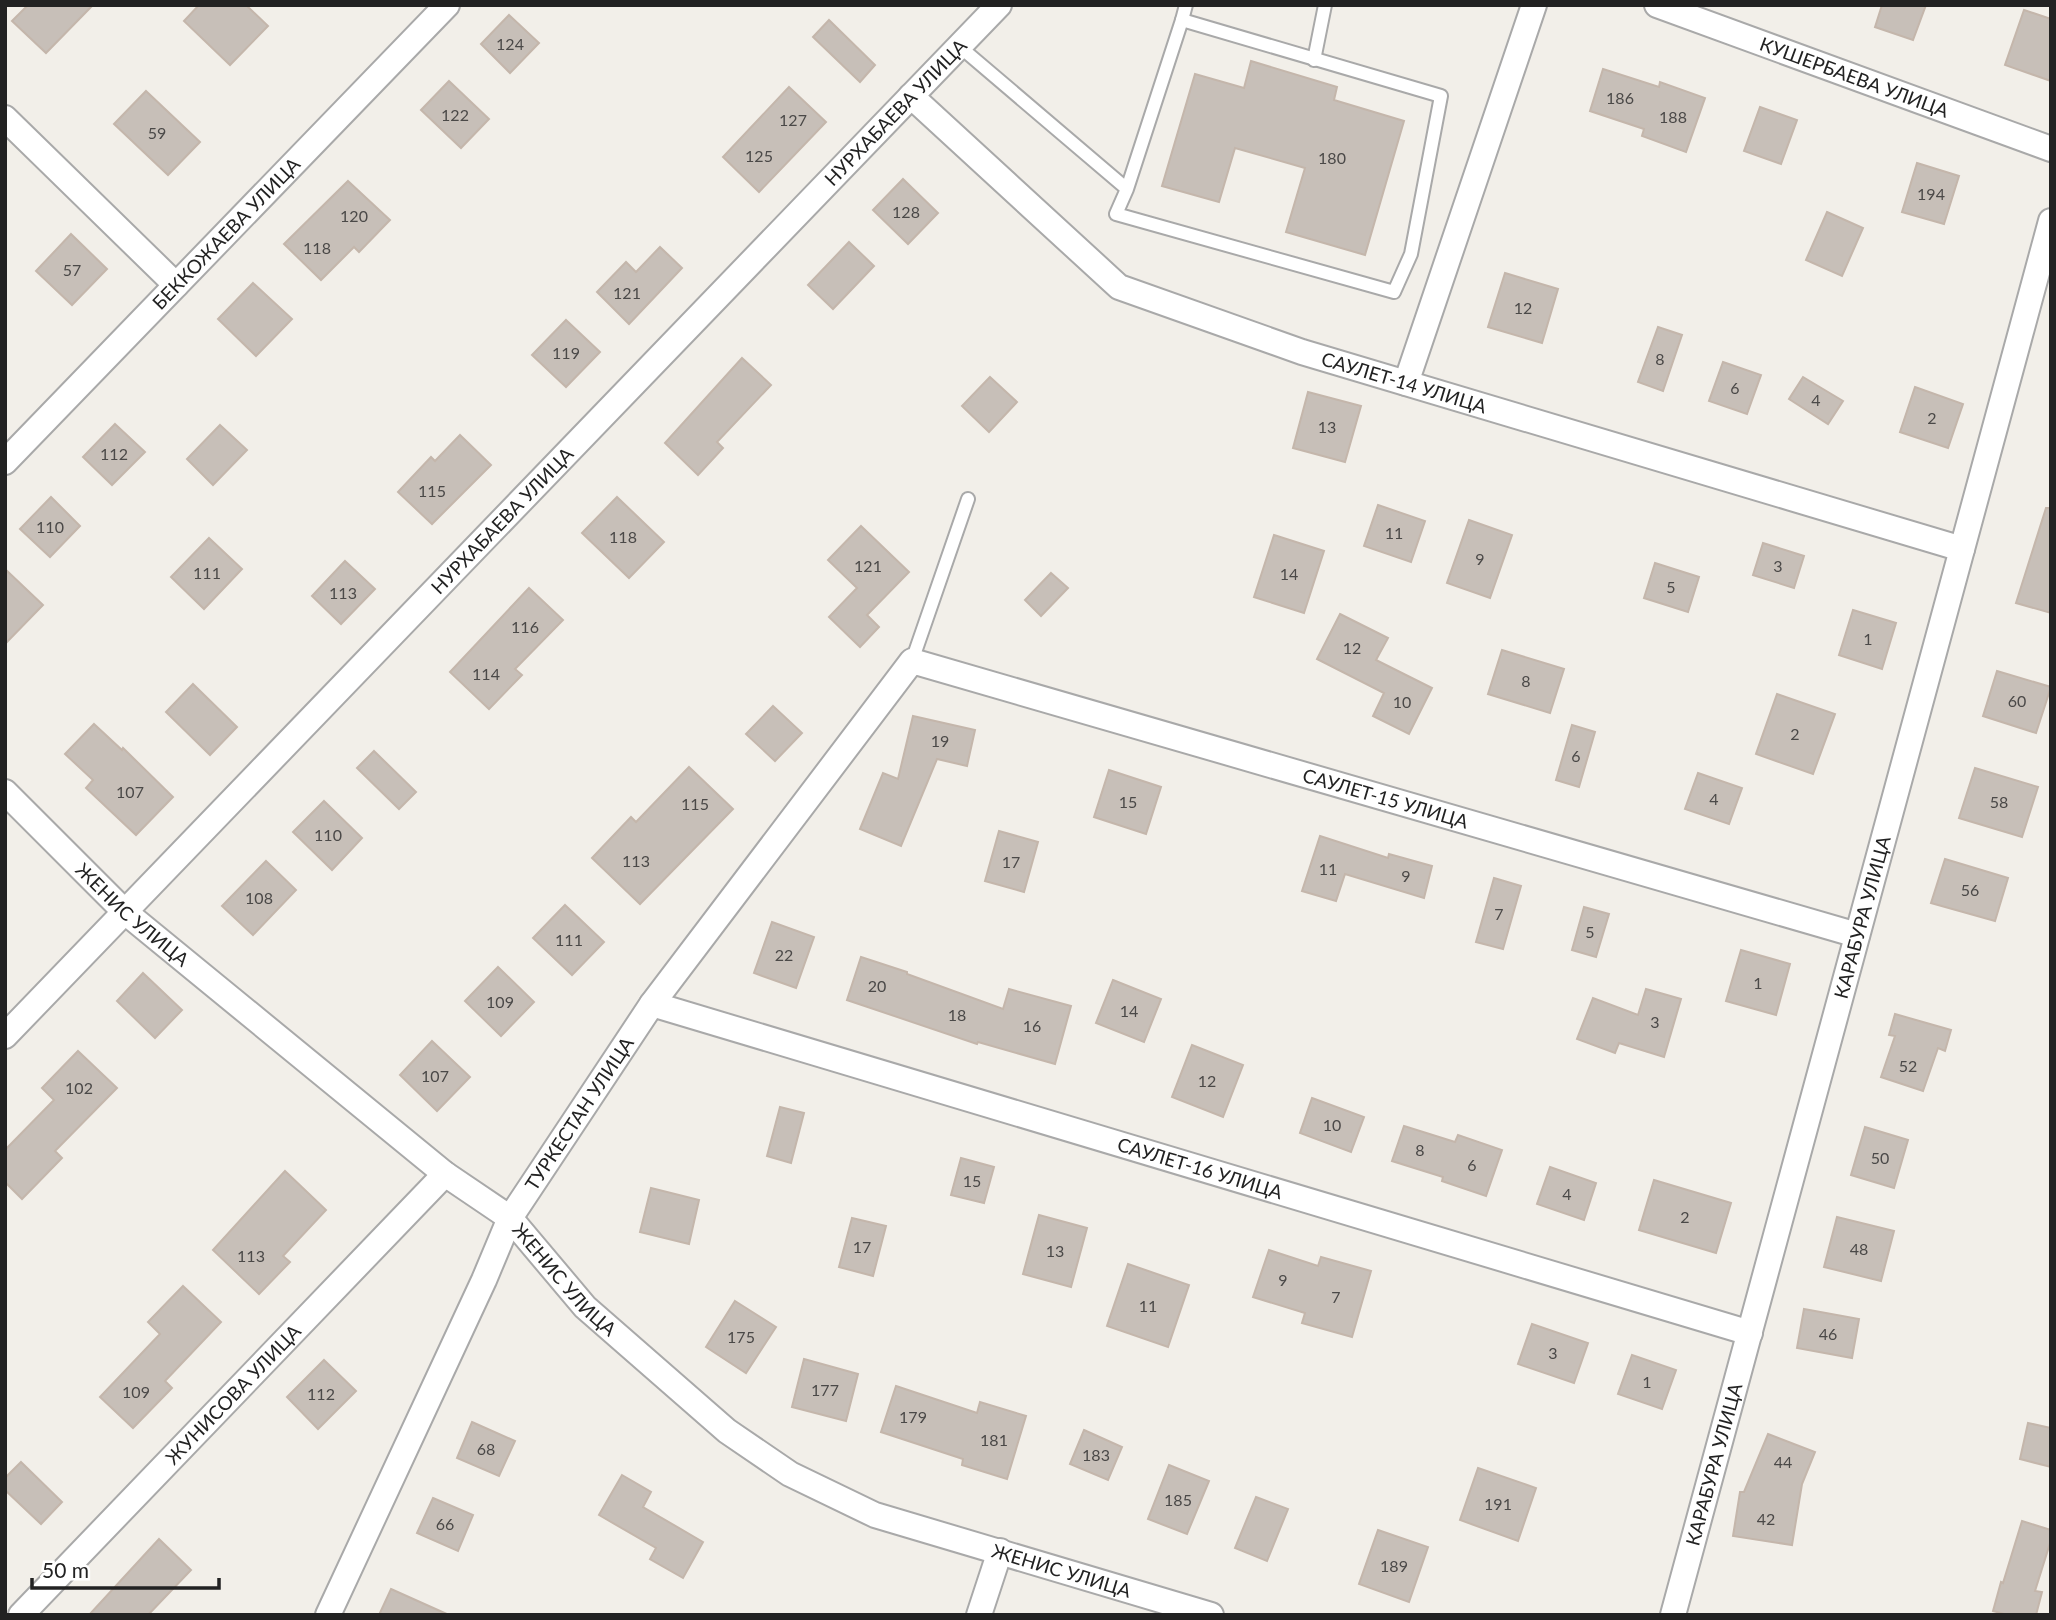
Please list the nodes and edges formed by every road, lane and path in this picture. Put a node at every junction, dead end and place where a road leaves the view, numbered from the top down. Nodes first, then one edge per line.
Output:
1 (447, 5) edge
2 (999, 5) edge
3 (1186, 5) edge
4 (1325, 5) edge
5 (1534, 5) edge
6 (1657, 5) edge
7 (1182, 20) junction
8 (960, 46) junction
9 (1314, 60) junction
10 (911, 96) junction
11 (5, 118) edge
12 (2051, 149) edge
13 (1127, 189) junction
14 (2051, 221) edge
15 (176, 285) junction
16 (1406, 383) junction
17 (5, 462) edge
18 (968, 499) dead end
19 (1962, 549) junction
20 (912, 661) junction
21 (5, 792) edge
22 (125, 912) junction
23 (1857, 935) junction
24 (652, 1004) junction
25 (5, 1036) edge
26 (445, 1174) junction
27 (510, 1218) junction
28 (1750, 1333) junction
29 (1000, 1551) junction
30 (21, 1615) edge
31 (328, 1615) edge
32 (979, 1615) edge
33 (1211, 1615) edge
34 (1673, 1615) edge

1 - 15 street, БЕККОЖАЕВА УЛИЦА
2 - 8 street, НУРХАБАЕВА УЛИЦА
3 - 7 lane
4 - 9 lane
5 - 16 street
6 - 12 street, КУШЕРБАЕВА УЛИЦА
7 - 9 lane
7 - 13 lane
8 - 10 street, НУРХАБАЕВА УЛИЦА
8 - 13 lane
9 - 13 lane
10 - 16 street, САУЛЕТ-14 УЛИЦА
10 - 22 street, НУРХАБАЕВА УЛИЦА
11 - 15 street
14 - 19 street, КАРАБУРА УЛИЦА
15 - 17 street, БЕККОЖАЕВА УЛИЦА
16 - 19 street, САУЛЕТ-14 УЛИЦА
18 - 20 lane
19 - 23 street, КАРАБУРА УЛИЦА
20 - 23 street, САУЛЕТ-15 УЛИЦА
20 - 24 street, ТУРКЕСТАН УЛИЦА
21 - 22 street, ЖЕНИС УЛИЦА
22 - 25 street, НУРХАБАЕВА УЛИЦА
22 - 26 street, ЖЕНИС УЛИЦА
23 - 28 street, КАРАБУРА УЛИЦА
24 - 27 street, ТУРКЕСТАН УЛИЦА
24 - 28 street, САУЛЕТ-16 УЛИЦА
26 - 27 street, ЖЕНИС УЛИЦА
26 - 30 street, ЖУНИСОВА УЛИЦА
27 - 29 street, ЖЕНИС УЛИЦА
27 - 31 street, ТУРКЕСТАН УЛИЦА
28 - 34 street, КАРАБУРА УЛИЦА
29 - 32 street
29 - 33 street, ЖЕНИС УЛИЦА

